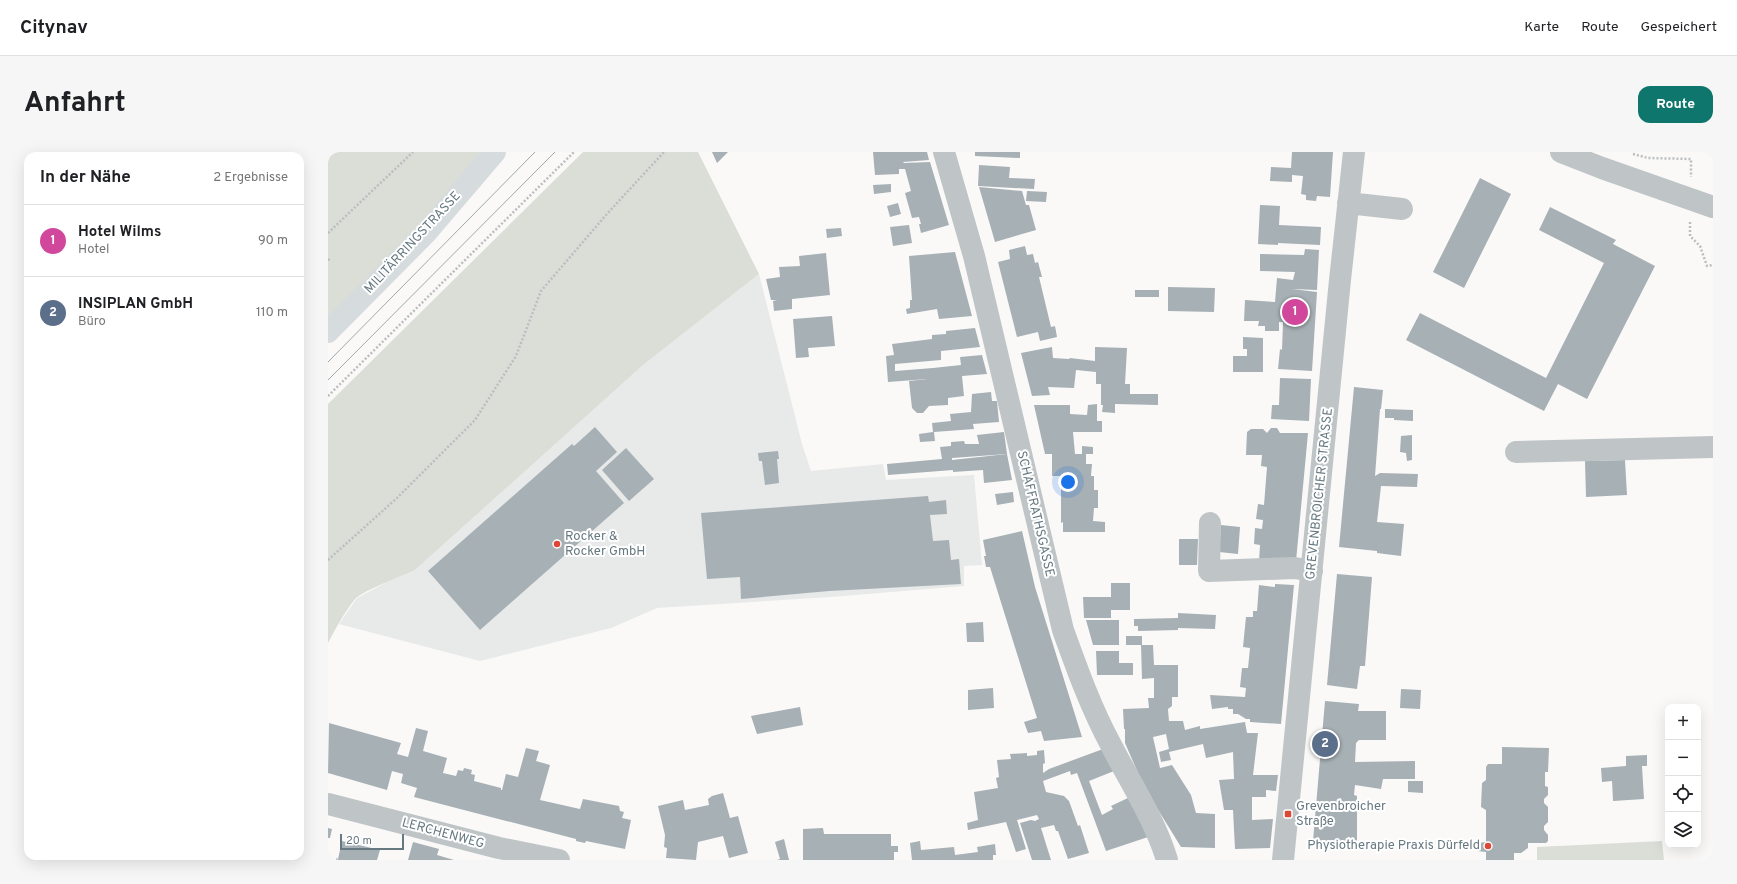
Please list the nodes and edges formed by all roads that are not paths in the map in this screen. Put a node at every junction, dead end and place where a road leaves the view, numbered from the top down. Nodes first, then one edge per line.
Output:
1 (495, 152) edge
2 (944, 152) edge
3 (1354, 152) edge
4 (1561, 152) edge
5 (1348, 203) junction
6 (1713, 207) edge
7 (1402, 209) dead end
8 (328, 332) edge
9 (1713, 447) edge
10 (1516, 452) dead end
11 (1210, 523) dead end
12 (1312, 571) junction
13 (328, 804) edge
14 (497, 854) edge
15 (559, 860) edge
16 (1167, 860) edge
17 (1283, 860) edge

1 - 8 main road, MILITÄRRINGSTRASSE
2 - 16 street, SCHAFFRATHSGASSE
3 - 5 street, GREVENBROICHER STRASSE
4 - 6 street
5 - 7 street
5 - 12 street, GREVENBROICHER STRASSE
9 - 10 street
11 - 12 street
12 - 17 street, GREVENBROICHER STRASSE
13 - 14 street, LERCHENWEG
14 - 15 street, LERCHENWEG

